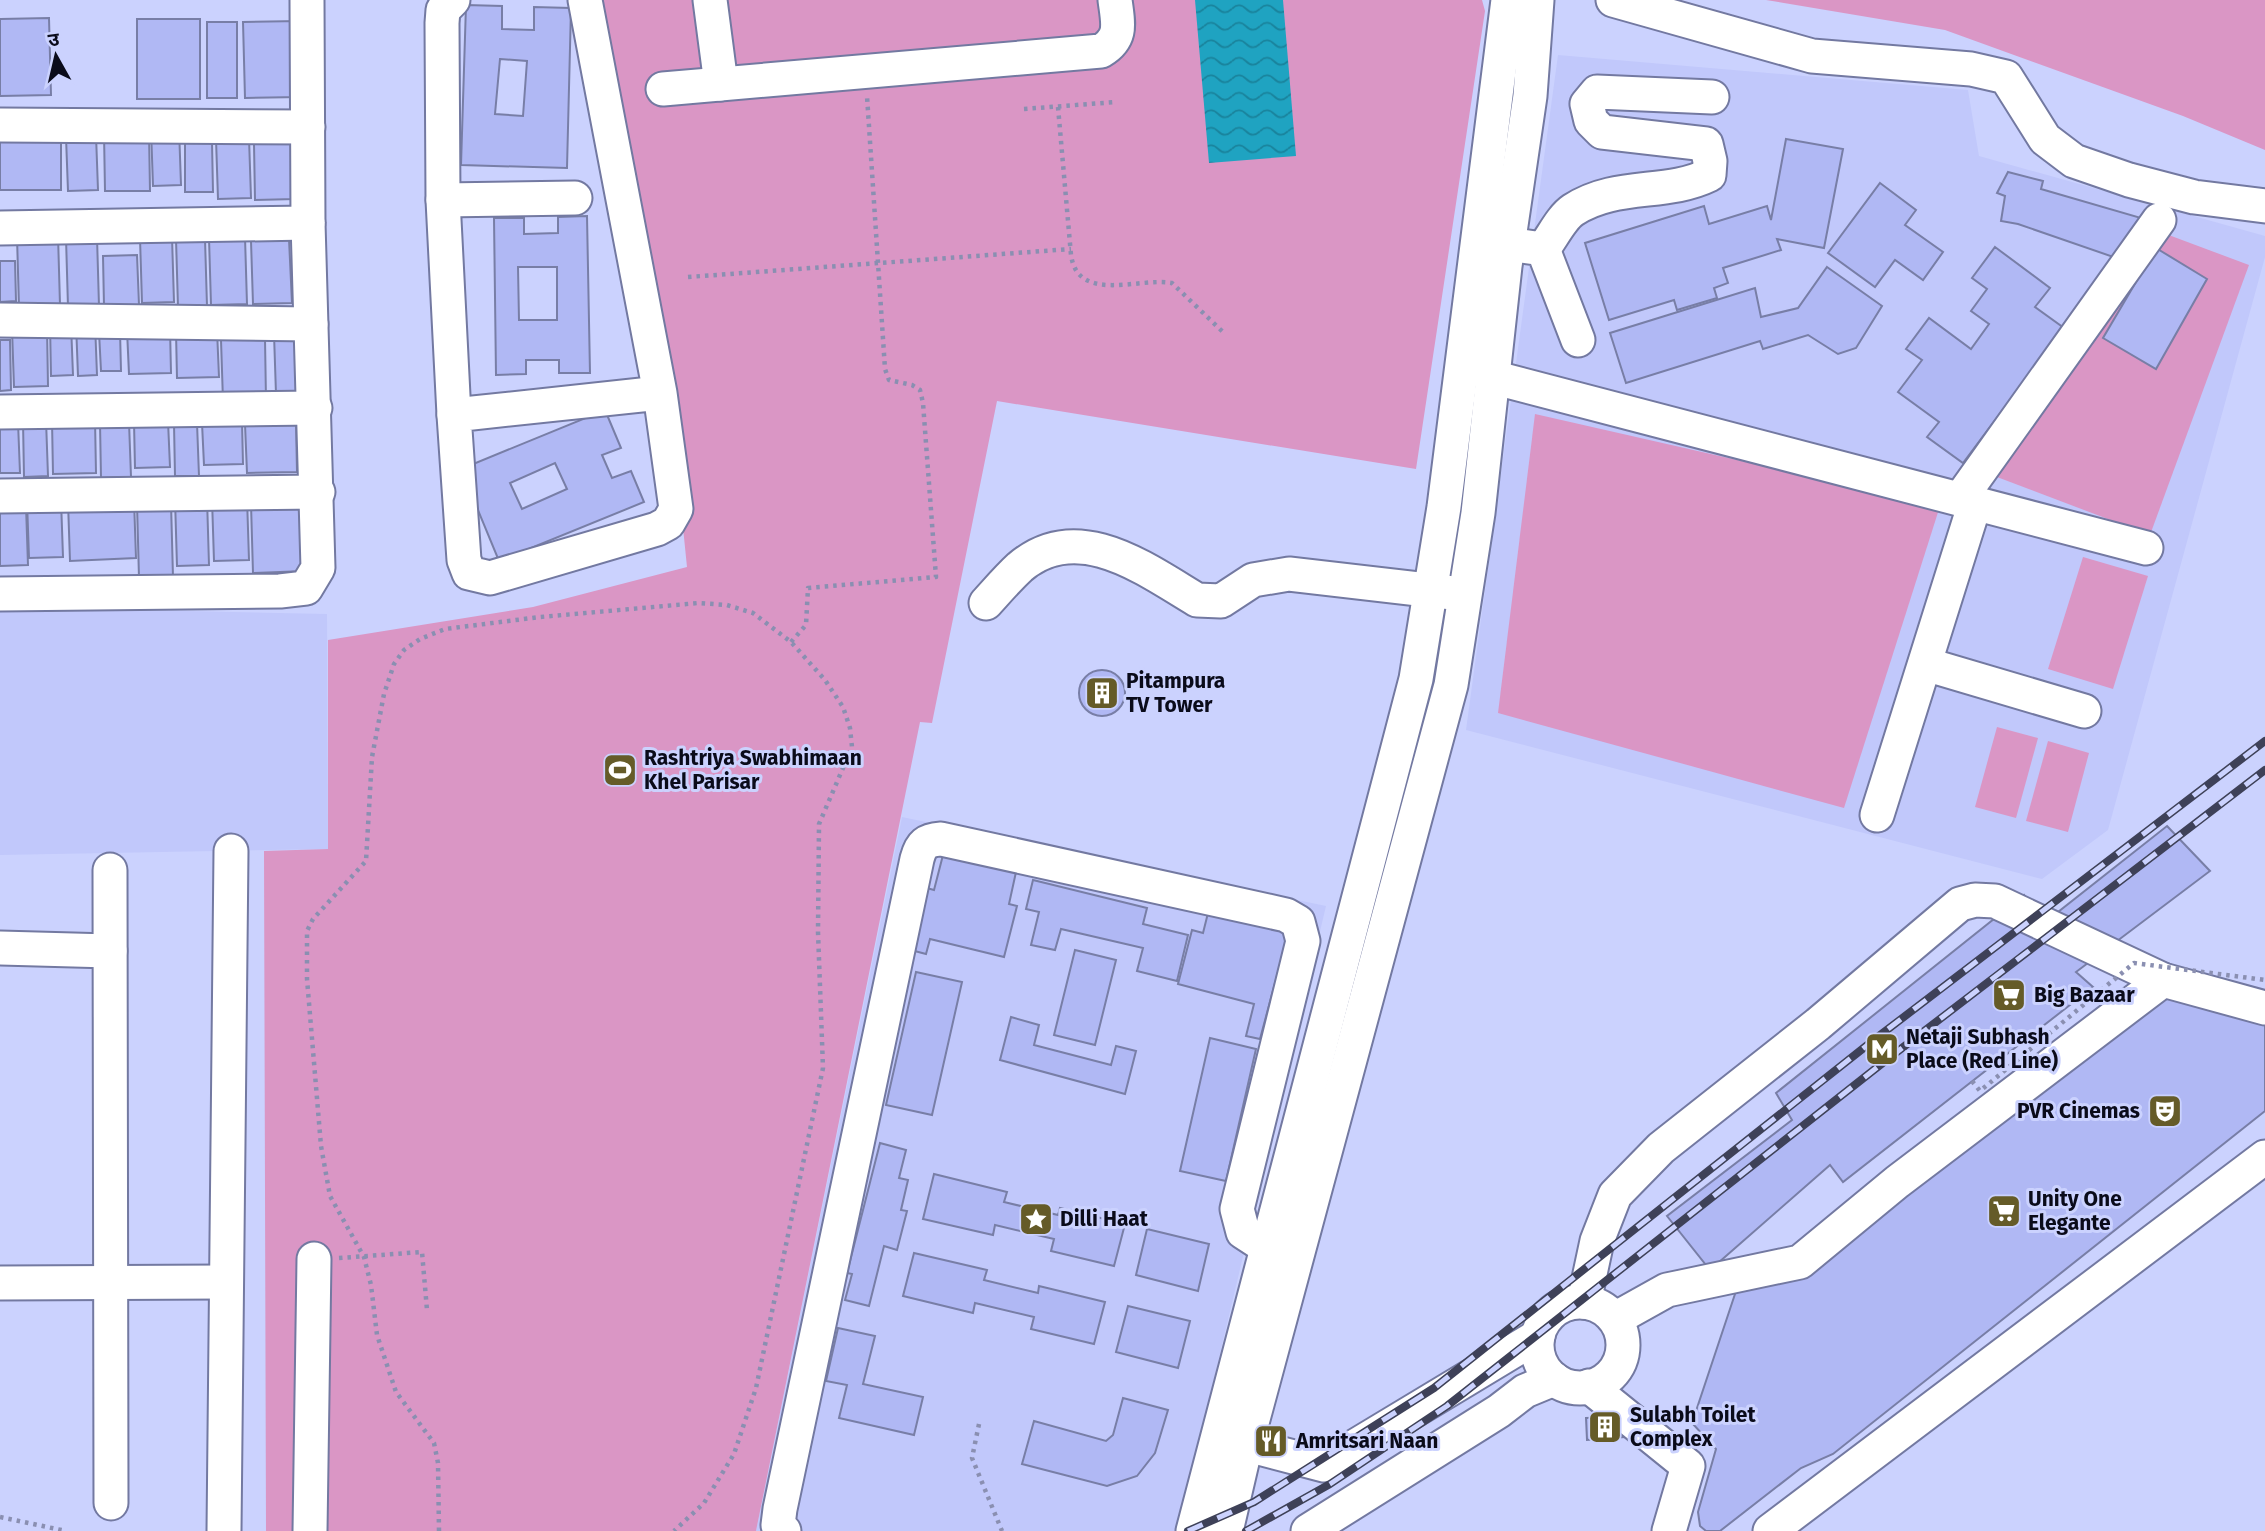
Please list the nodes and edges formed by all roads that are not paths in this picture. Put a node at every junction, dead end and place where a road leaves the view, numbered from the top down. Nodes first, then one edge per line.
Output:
1 (307, 0) edge
2 (453, 0) edge
3 (585, 0) edge
4 (710, 0) edge
5 (1115, 0) edge
6 (1508, 0) edge
7 (1537, 0) edge
8 (1613, 0) edge
9 (721, 84) junction
10 (663, 89) dead end
11 (1712, 97) dead end
12 (0, 125) edge
13 (308, 127) junction
14 (575, 198) dead end
15 (443, 200) junction
16 (2265, 206) edge
17 (2159, 220) dead end
18 (308, 223) junction
19 (0, 228) edge
20 (1543, 249) junction
21 (1496, 258) junction
22 (0, 320) edge
23 (311, 324) junction
24 (1578, 340) dead end
25 (1492, 377) junction
26 (660, 393) junction
27 (314, 408) junction
28 (0, 412) edge
29 (454, 415) junction
30 (318, 492) junction
31 (0, 496) edge
32 (1967, 501) junction
33 (2146, 548) dead end
34 (1431, 589) junction
35 (0, 594) edge
36 (1466, 595) junction
37 (986, 603) dead end
38 (1925, 664) junction
39 (2084, 711) dead end
40 (1877, 815) dead end
41 (231, 851) dead end
42 (110, 870) dead end
43 (1365, 876) junction
44 (1399, 884) junction
45 (0, 948) edge
46 (110, 951) junction
47 (2163, 980) junction
48 (2265, 1009) edge
49 (2265, 1157) edge
50 (1266, 1247) junction
51 (314, 1259) dead end
52 (226, 1282) junction
53 (0, 1283) edge
54 (111, 1283) junction
55 (1584, 1302) junction
56 (1615, 1319) junction
57 (1538, 1336) junction
58 (1554, 1379) junction
59 (1589, 1387) junction
60 (1231, 1441) junction
61 (1324, 1465) junction
62 (111, 1503) dead end
63 (1354, 1504) junction
64 (224, 1531) edge
65 (310, 1531) edge
66 (784, 1531) edge
67 (1192, 1531) edge
68 (1226, 1531) edge
69 (1308, 1531) edge
70 (1670, 1531) edge
71 (1770, 1531) edge

1 - 13 street
2 - 15 street
3 - 26 street
4 - 9 street
5 - 9 street
6 - 21 street
7 - 21 street
8 - 16 street
9 - 10 street
11 - 20 street
12 - 13 street
13 - 18 street
14 - 15 street
15 - 29 street
17 - 32 street
18 - 19 street
18 - 23 street
20 - 21 street
20 - 24 street
21 - 25 street
21 - 34 street
22 - 23 street
23 - 27 street
25 - 32 street
25 - 36 street
26 - 29 street
26 - 29 street
27 - 28 street
27 - 30 street
30 - 31 street
30 - 35 street
32 - 33 street
32 - 38 street
34 - 36 street
34 - 37 street
34 - 43 street
36 - 44 street
38 - 39 street
38 - 40 street
41 - 52 street
42 - 46 street
43 - 44 street
43 - 50 street
44 - 60 street
45 - 46 street
46 - 54 street
47 - 48 street
47 - 55 street
47 - 56 street
49 - 71 street
50 - 60 street
50 - 66 street
51 - 65 street
52 - 54 street
52 - 64 street
53 - 54 street
54 - 62 street
55 - 56 street
55 - 57 street
56 - 59 street
57 - 58 street
57 - 61 street
58 - 59 street
58 - 63 street
59 - 70 street
60 - 61 street
60 - 67 street
60 - 68 street
61 - 63 street
63 - 69 street

